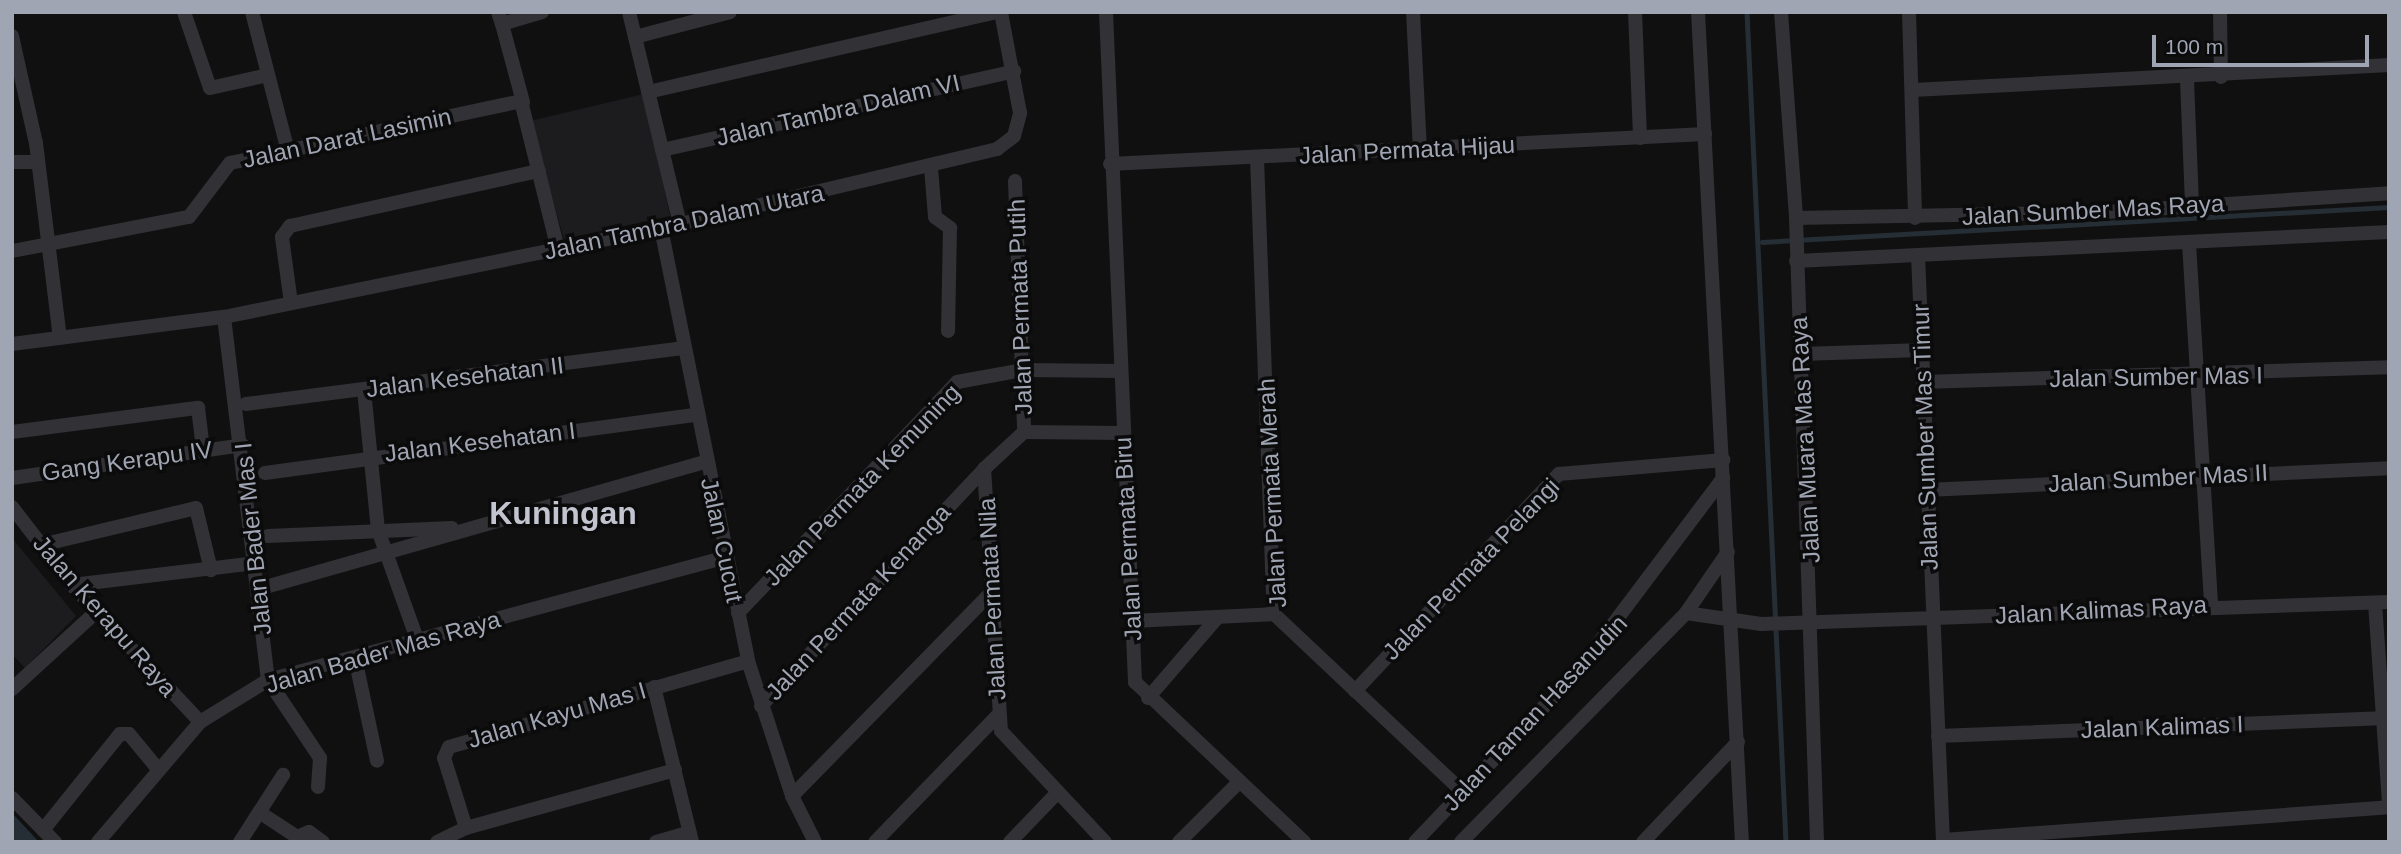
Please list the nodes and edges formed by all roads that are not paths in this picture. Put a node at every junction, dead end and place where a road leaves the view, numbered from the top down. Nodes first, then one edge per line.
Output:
1 (184, 12) edge
2 (251, 12) edge
3 (542, 12) edge
4 (629, 12) edge
5 (730, 12) edge
6 (996, 12) edge
7 (1002, 12) edge
8 (1413, 12) edge
9 (1635, 12) edge
10 (1698, 12) edge
11 (1781, 12) edge
12 (1909, 12) edge
13 (2220, 12) edge
14 (1104, 14) edge
15 (500, 18) edge
16 (12, 36) edge
17 (635, 37) junction
18 (2389, 65) edge
19 (1014, 71) junction
20 (268, 75) junction
21 (2221, 77) junction
22 (2187, 80) junction
23 (1913, 90) junction
24 (648, 92) junction
25 (523, 102) junction
26 (1705, 134) junction
27 (1640, 138) junction
28 (1420, 149) junction
29 (662, 150) junction
30 (288, 151) junction
31 (1257, 158) junction
32 (12, 162) edge
33 (38, 162) junction
34 (1110, 164) junction
35 (932, 168) junction
36 (539, 171) junction
37 (1015, 181) dead end
38 (2389, 193) edge
39 (2192, 207) junction
40 (1915, 218) junction
41 (1796, 220) junction
42 (680, 224) junction
43 (661, 228) junction
44 (2389, 232) edge
45 (48, 242) junction
46 (2189, 243) junction
47 (558, 249) junction
48 (12, 251) edge
49 (1919, 255) junction
50 (1796, 259) junction
51 (291, 303) junction
52 (224, 317) junction
53 (947, 331) dead end
54 (60, 338) junction
55 (12, 344) edge
56 (684, 348) junction
57 (1922, 350) junction
58 (1802, 354) junction
59 (2389, 367) edge
60 (1023, 370) junction
61 (1121, 371) junction
62 (2199, 376) junction
63 (1923, 382) junction
64 (364, 390) junction
65 (246, 404) dead end
66 (696, 415) junction
67 (12, 432) edge
68 (1024, 432) junction
69 (1124, 433) junction
70 (243, 445) junction
71 (203, 449) junction
72 (370, 456) junction
73 (1723, 460) junction
74 (705, 461) junction
75 (2389, 468) edge
76 (984, 469) junction
77 (265, 473) dead end
78 (2200, 476) junction
79 (12, 478) edge
80 (1723, 478) junction
81 (1927, 490) junction
82 (12, 507) edge
83 (475, 527) junction
84 (378, 530) junction
85 (268, 536) dead end
86 (41, 545) junction
87 (388, 551) junction
88 (1728, 552) junction
89 (724, 558) junction
90 (257, 563) junction
91 (211, 570) junction
92 (72, 585) junction
93 (269, 586) dead end
94 (993, 591) junction
95 (2382, 603) edge
96 (2211, 605) junction
97 (96, 612) junction
98 (738, 613) junction
99 (1686, 613) junction
100 (1274, 614) junction
101 (1218, 617) junction
102 (1933, 618) junction
103 (1733, 619) junction
104 (1132, 621) junction
105 (1813, 622) junction
106 (418, 642) junction
107 (355, 658) junction
108 (748, 662) junction
109 (268, 680) junction
110 (654, 687) junction
111 (12, 689) edge
112 (1355, 691) junction
113 (1148, 698) junction
114 (761, 706) junction
115 (999, 714) junction
116 (200, 722) junction
117 (2387, 724) edge
118 (1938, 736) junction
119 (1738, 741) junction
120 (377, 761) dead end
121 (158, 769) junction
122 (675, 770) junction
123 (283, 775) dead end
124 (1240, 782) junction
125 (318, 787) dead end
126 (1462, 791) junction
127 (1056, 794) junction
128 (792, 796) junction
129 (12, 798) edge
130 (2389, 806) edge
131 (259, 812) junction
132 (467, 828) junction
133 (43, 830) junction
134 (691, 837) edge
135 (1943, 841) edge
136 (55, 842) edge
137 (98, 842) edge
138 (240, 842) edge
139 (323, 842) edge
140 (437, 842) edge
141 (656, 842) edge
142 (815, 842) edge
143 (875, 842) edge
144 (1010, 842) edge
145 (1105, 842) edge
146 (1179, 842) edge
147 (1304, 842) edge
148 (1415, 842) edge
149 (1461, 842) edge
150 (1643, 842) edge
151 (1742, 842) edge
152 (1817, 842) edge

1 - 20 street
2 - 20 street
3 - 15 street
4 - 17 street
5 - 17 street
6 - 24 street
7 - 19 street, Jalan Tambra Dalam Utara
8 - 28 street
9 - 27 street
10 - 26 street
11 - 41 street, Jalan Muara Mas Raya
12 - 23 street
13 - 21 street
14 - 34 street, Jalan Permata Biru
15 - 25 street
16 - 33 street
17 - 24 street
18 - 21 street
19 - 29 street, Jalan Tambra Dalam VI
19 - 35 street, Jalan Tambra Dalam Utara
20 - 30 street
21 - 22 street
22 - 23 street
22 - 39 street
23 - 40 street
24 - 29 street
25 - 30 street, Jalan Darat Lasimin
25 - 36 street
26 - 27 street, Jalan Permata Hijau
26 - 73 street
27 - 28 street, Jalan Permata Hijau
28 - 31 street, Jalan Permata Hijau
29 - 42 street
30 - 45 street, Jalan Darat Lasimin
31 - 34 street, Jalan Permata Hijau
31 - 100 street, Jalan Permata Merah
32 - 33 street
33 - 45 street
34 - 61 street, Jalan Permata Biru
35 - 42 street, Jalan Tambra Dalam Utara
35 - 53 street
36 - 47 street
36 - 51 street
37 - 60 street, Jalan Permata Putih
38 - 39 street, Jalan Sumber Mas Raya
39 - 40 street, Jalan Sumber Mas Raya
40 - 41 street, Jalan Sumber Mas Raya
41 - 50 street, Jalan Muara Mas Raya
42 - 43 street, Jalan Tambra Dalam Utara
43 - 47 street, Jalan Tambra Dalam Utara
43 - 56 street, Jalan Cucut
44 - 46 street, Jalan Sumber Mas Raya
45 - 48 street, Jalan Darat Lasimin
45 - 54 street
46 - 49 street, Jalan Sumber Mas Raya
46 - 62 street
47 - 51 street, Jalan Tambra Dalam Utara
49 - 50 street, Jalan Sumber Mas Raya
49 - 57 street, Jalan Sumber Mas Timur
50 - 58 street, Jalan Muara Mas Raya
51 - 52 street, Jalan Tambra Dalam Utara
52 - 54 street, Jalan Tambra Dalam Utara
52 - 70 street, Jalan Bader Mas I
54 - 55 street, Jalan Tambra Dalam Utara
56 - 64 street, Jalan Kesehatan II
56 - 66 street, Jalan Cucut
57 - 58 street
57 - 63 street, Jalan Sumber Mas Timur
58 - 105 street, Jalan Muara Mas Raya
59 - 62 street, Jalan Sumber Mas I
60 - 61 street, Jalan Permata Kemuning
60 - 68 street, Jalan Permata Putih
60 - 98 street, Jalan Permata Kemuning
61 - 69 street, Jalan Permata Biru
62 - 63 street, Jalan Sumber Mas I
62 - 78 street
63 - 81 street, Jalan Sumber Mas Timur
64 - 65 street, Jalan Kesehatan II
64 - 72 street
66 - 72 street, Jalan Kesehatan I
66 - 74 street, Jalan Cucut
67 - 71 street
68 - 69 street
68 - 76 street, Jalan Permata Nila
69 - 104 street, Jalan Permata Biru
70 - 71 street, Gang Kerapu IV
70 - 90 street, Jalan Bader Mas I
71 - 79 street, Gang Kerapu IV
72 - 77 street, Jalan Kesehatan I
72 - 84 street
73 - 80 street
73 - 112 street, Jalan Permata Pelangi
74 - 83 street
74 - 89 street, Jalan Cucut
75 - 78 street, Jalan Sumber Mas II
76 - 94 street, Jalan Permata Nila
76 - 114 street, Jalan Permata Kenanga
78 - 81 street, Jalan Sumber Mas II
78 - 96 street
80 - 88 street
80 - 126 street, Jalan Taman Hasanudin
81 - 102 street, Jalan Sumber Mas Timur
82 - 86 street, Jalan Kerapu Raya
83 - 84 street
83 - 87 street
84 - 85 street
84 - 87 street
86 - 91 street
86 - 92 street, Jalan Kerapu Raya
87 - 93 street
87 - 106 street
88 - 99 street, Jalan Taman Hasanudin
88 - 103 street
89 - 98 street, Jalan Cucut
89 - 106 street, Jalan Bader Mas Raya
90 - 91 street
90 - 109 street, Jalan Bader Mas I
91 - 92 street
92 - 97 street, Jalan Kerapu Raya
94 - 115 street, Jalan Permata Nila
94 - 128 street
95 - 96 street, Jalan Kalimas Raya
95 - 117 street
96 - 102 street, Jalan Kalimas Raya
97 - 111 street
97 - 116 street, Jalan Kerapu Raya
98 - 108 street, Jalan Cucut
99 - 103 street, Jalan Kalimas Raya
99 - 149 street, Jalan Taman Hasanudin
100 - 101 street
100 - 112 street, Jalan Permata Merah
101 - 104 street
101 - 113 street
102 - 105 street, Jalan Kalimas Raya
102 - 118 street, Jalan Sumber Mas Timur
103 - 105 street, Jalan Kalimas Raya
103 - 119 street
104 - 113 street, Jalan Permata Biru
105 - 152 street, Jalan Muara Mas Raya
106 - 107 street, Jalan Bader Mas Raya
107 - 109 street, Jalan Bader Mas Raya
107 - 120 street
108 - 110 street, Jalan Kayu Mas I
108 - 114 street, Jalan Cucut
109 - 116 street, Jalan Bader Mas Raya
109 - 125 street, Jalan Bader Mas I
110 - 122 street
110 - 132 street, Jalan Kayu Mas I
112 - 126 street, Jalan Permata Merah
113 - 124 street, Jalan Permata Biru
114 - 128 street, Jalan Cucut
115 - 127 street, Jalan Permata Nila
115 - 143 street
116 - 121 street, Jalan Bader Mas Raya
117 - 118 street, Jalan Kalimas I
117 - 130 street
118 - 135 street, Jalan Sumber Mas Timur
119 - 150 street
119 - 151 street
121 - 133 street
121 - 137 street, Jalan Bader Mas Raya
122 - 132 street
122 - 134 street
123 - 131 street
124 - 146 street
124 - 147 street, Jalan Permata Biru
126 - 148 street, Jalan Taman Hasanudin
127 - 144 street
127 - 145 street, Jalan Permata Nila
128 - 142 street, Jalan Cucut
129 - 133 street
130 - 135 street
131 - 138 street
131 - 139 street
132 - 140 street
133 - 136 street
134 - 141 street

